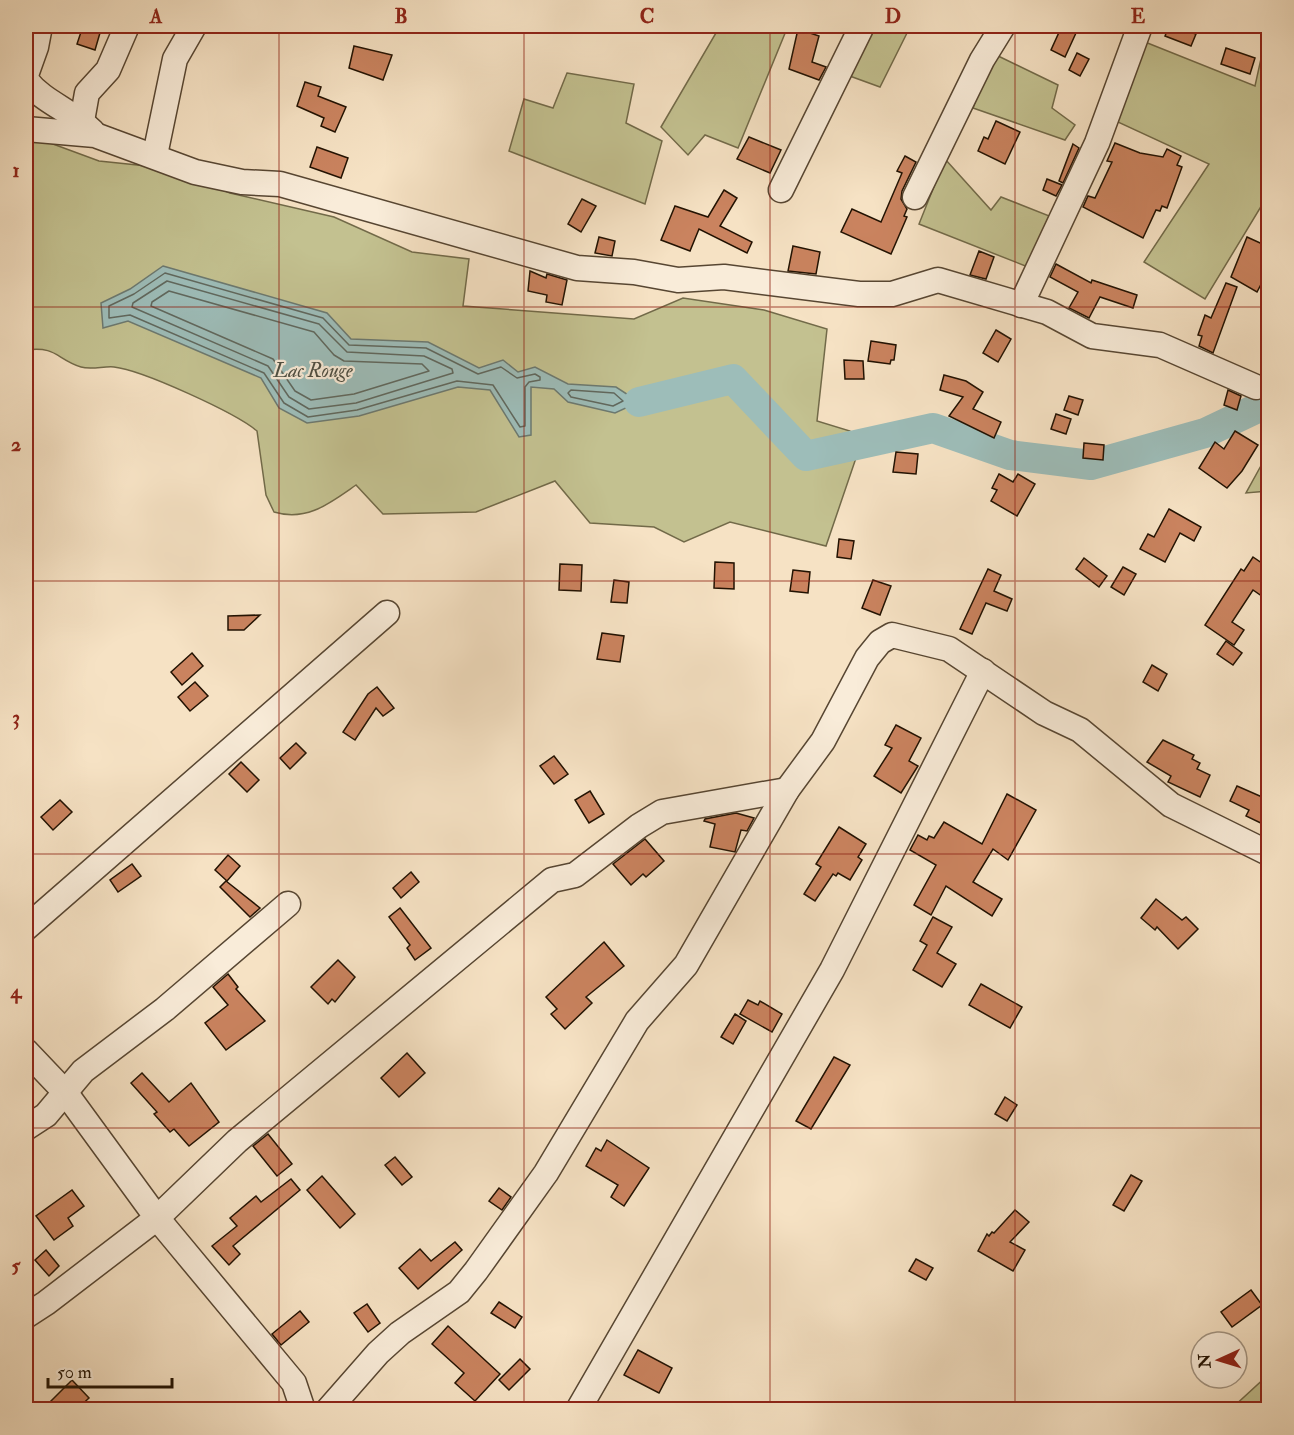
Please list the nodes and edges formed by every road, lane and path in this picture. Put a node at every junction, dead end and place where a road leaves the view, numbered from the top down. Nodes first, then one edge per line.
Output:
1 (40, 26) edge
2 (127, 26) edge
3 (194, 26) edge
4 (862, 26) edge
5 (1003, 26) edge
6 (1140, 26) edge
7 (26, 75) edge
8 (26, 80) edge
9 (89, 128) junction
10 (26, 129) edge
11 (154, 155) junction
12 (781, 190) dead end
13 (915, 197) dead end
14 (1021, 304) junction
15 (1256, 387) dead end
16 (387, 613) dead end
17 (983, 671) junction
18 (787, 790) junction
19 (1269, 853) edge
20 (288, 904) dead end
21 (26, 928) edge
22 (26, 1051) edge
23 (65, 1092) junction
24 (26, 1128) edge
25 (157, 1218) junction
26 (26, 1316) edge
27 (303, 1410) edge
28 (328, 1410) edge
29 (578, 1410) edge

1 - 7 street
2 - 9 street
3 - 11 street
4 - 12 street
5 - 13 street
6 - 14 street
8 - 9 street
9 - 10 street
9 - 11 street
11 - 14 street
14 - 15 street
16 - 21 street
17 - 18 street
17 - 19 street
17 - 29 street
18 - 25 street
18 - 28 street
20 - 23 street
22 - 23 street
23 - 24 street
23 - 25 street
25 - 26 street
25 - 27 street

